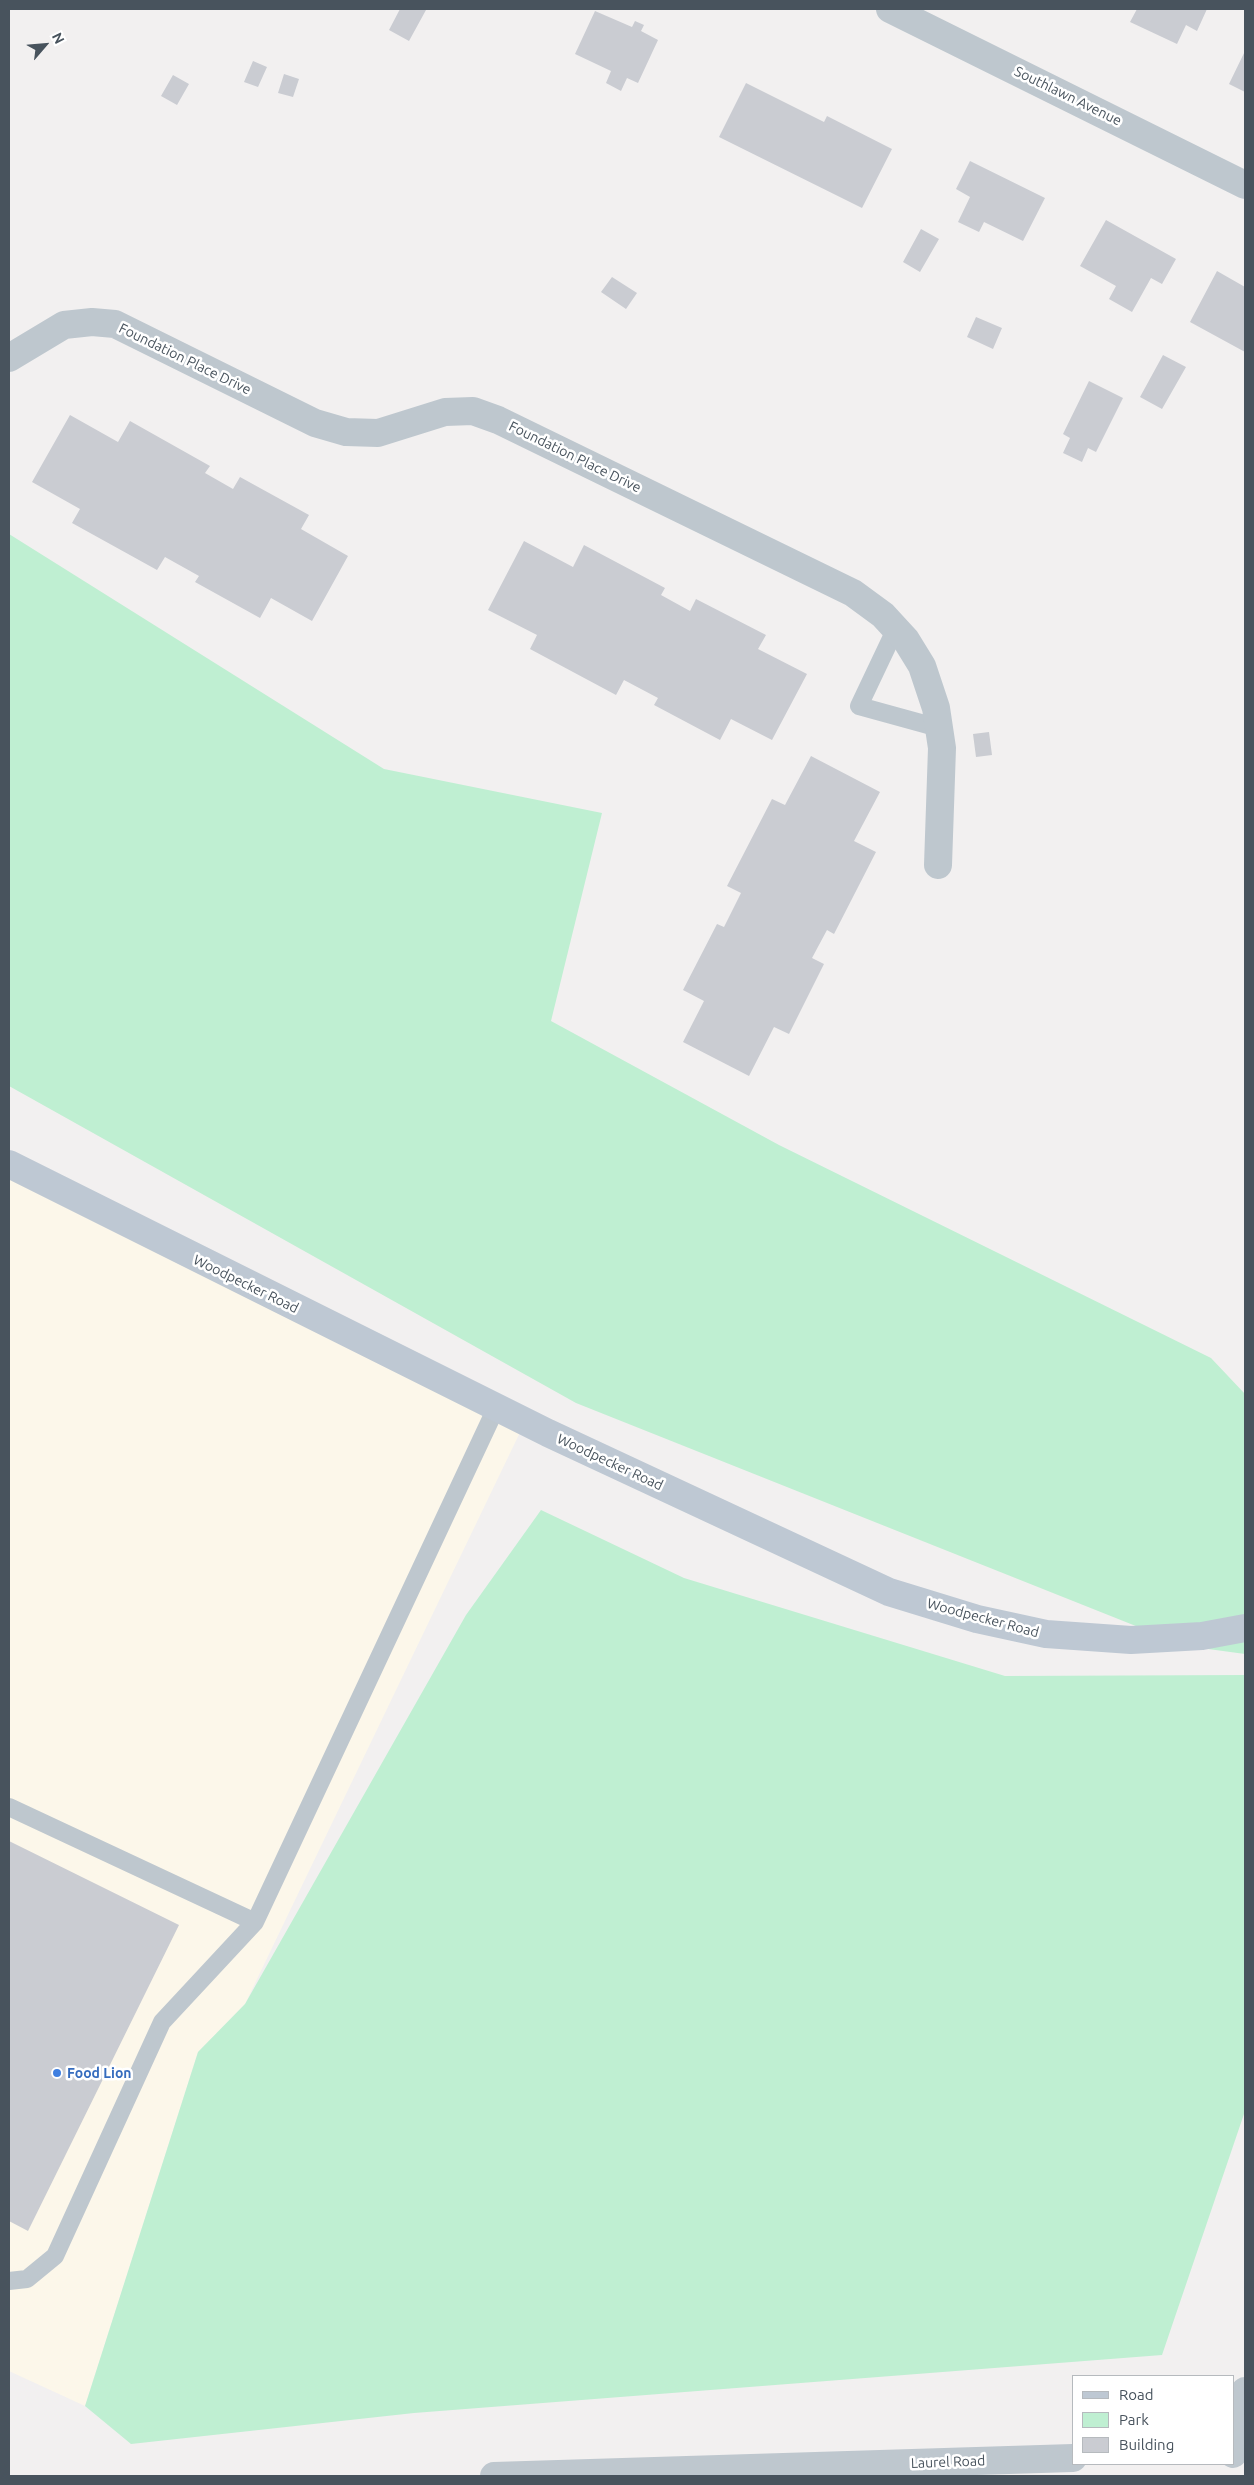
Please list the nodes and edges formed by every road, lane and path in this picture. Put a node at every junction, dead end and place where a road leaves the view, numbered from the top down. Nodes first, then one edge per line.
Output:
1 (890, 9) edge
2 (1245, 185) edge
3 (9, 358) edge
4 (896, 628) junction
5 (939, 728) junction
6 (938, 865) dead end
7 (9, 1164) edge
8 (496, 1408) junction
9 (1245, 1628) edge
10 (9, 1807) edge
11 (255, 1922) junction
12 (9, 2281) edge
13 (1245, 2391) edge
14 (1234, 2449) edge
15 (1072, 2458) edge
16 (494, 2476) edge

1 - 2 street, Southlawn Avenue
3 - 4 street, Foundation Place Drive
4 - 5 street, Foundation Place Drive
4 - 5 lane
5 - 6 street, Foundation Place Drive
7 - 8 main road, Woodpecker Road
8 - 9 main road, Woodpecker Road
8 - 11 lane
10 - 11 lane
11 - 12 lane
13 - 14 street
15 - 16 street, Laurel Road

